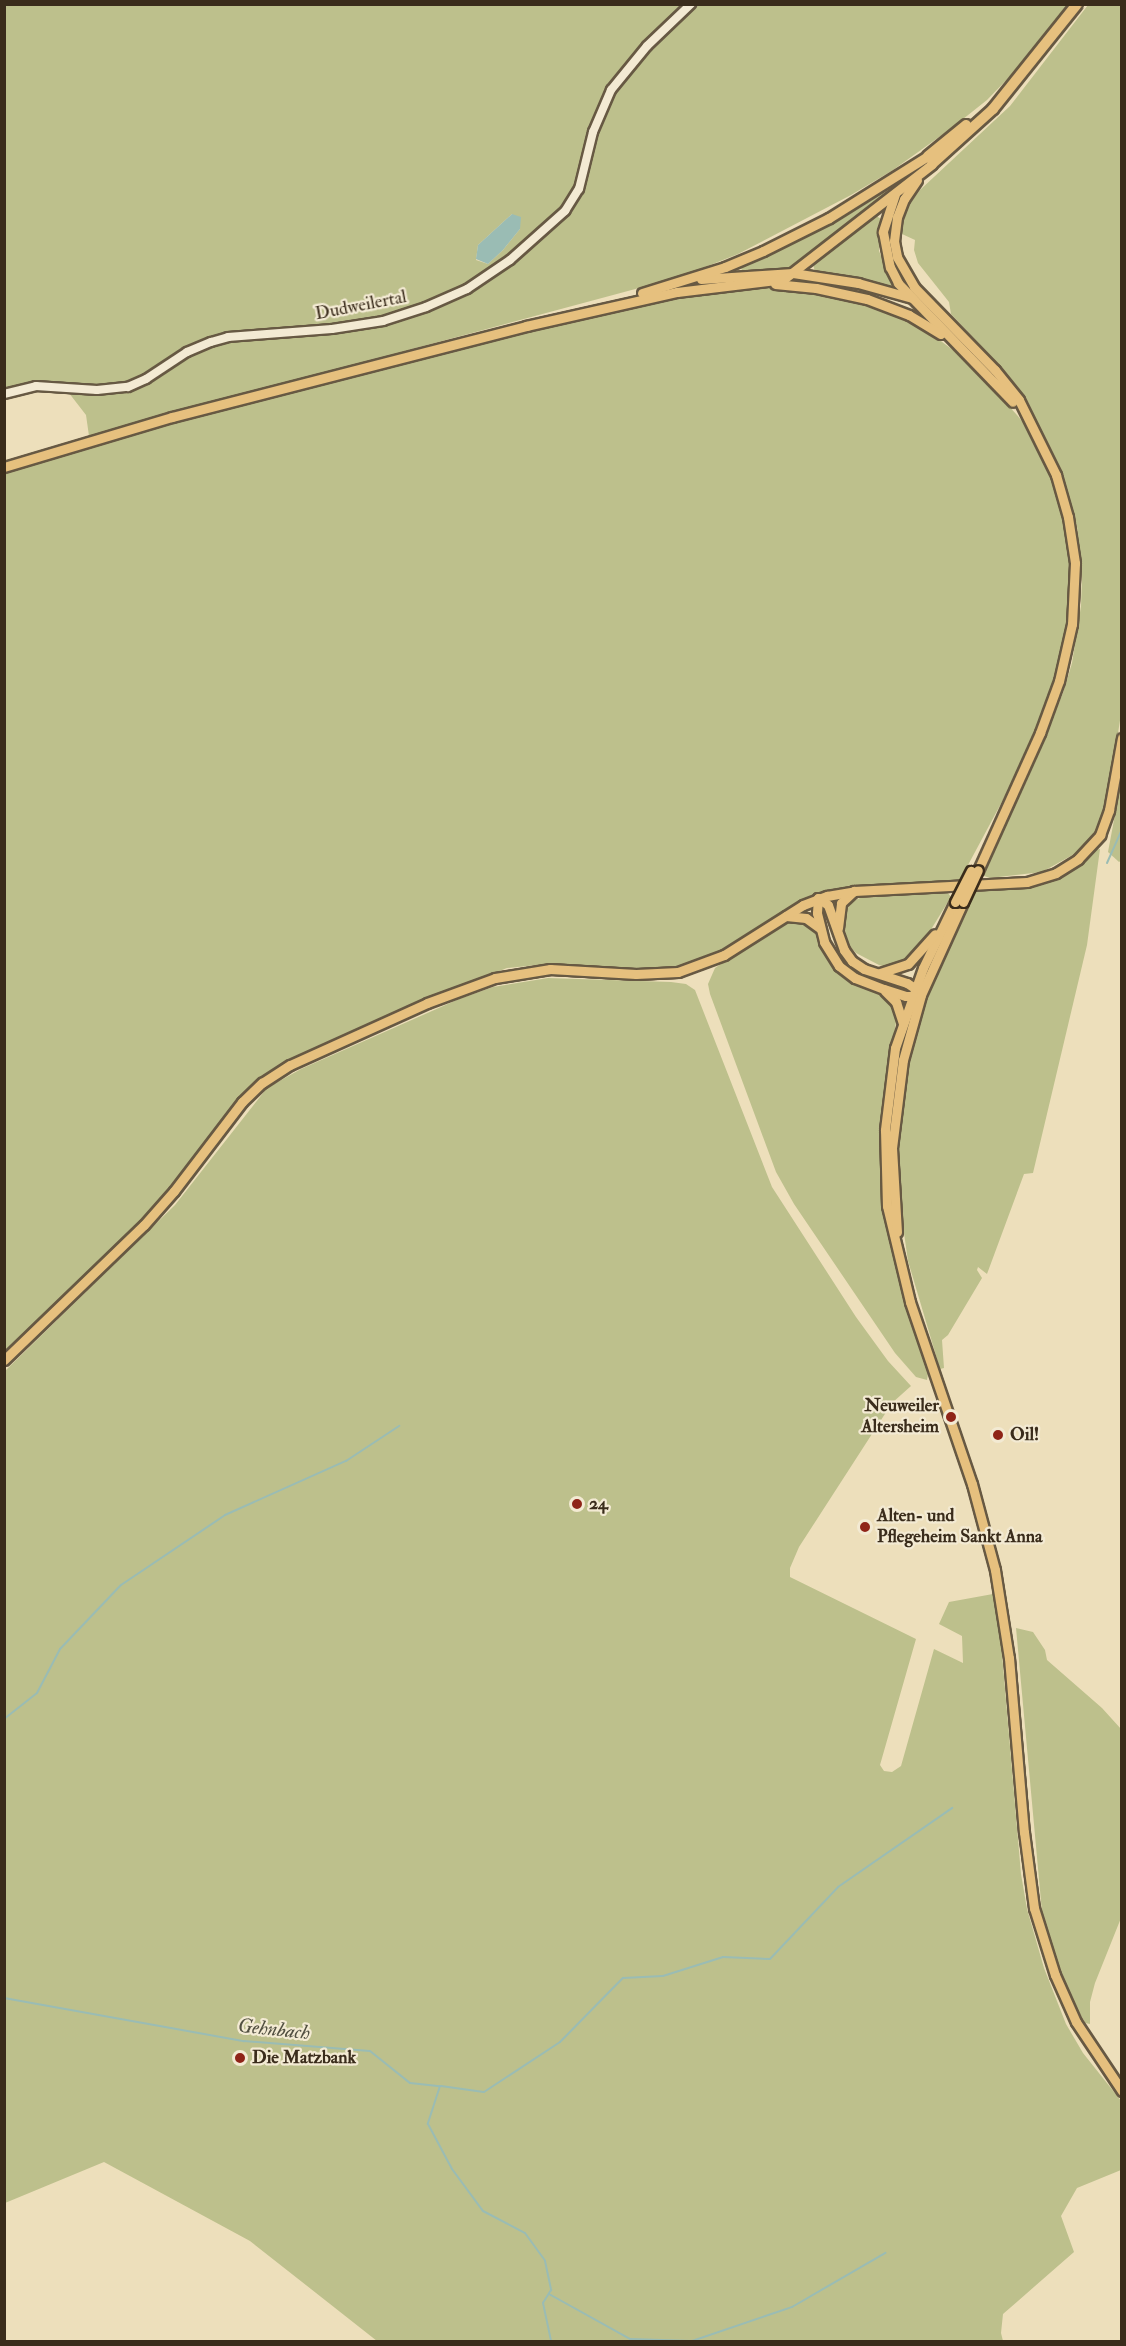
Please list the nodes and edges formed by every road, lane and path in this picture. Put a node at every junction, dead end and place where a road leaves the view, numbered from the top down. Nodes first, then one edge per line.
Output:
1 (691, 4) edge
2 (1077, 4) edge
3 (930, 160) junction
4 (896, 192) junction
5 (793, 273) junction
6 (683, 281) junction
7 (755, 283) junction
8 (910, 297) junction
9 (934, 311) junction
10 (526, 326) junction
11 (956, 344) junction
12 (4, 394) edge
13 (1030, 423) junction
14 (4, 467) edge
15 (1122, 738) edge
16 (854, 891) junction
17 (818, 898) junction
18 (959, 902) junction
19 (948, 915) junction
20 (784, 916) junction
21 (821, 930) junction
22 (838, 933) junction
23 (875, 973) junction
24 (884, 989) junction
25 (916, 993) junction
26 (903, 1023) junction
27 (904, 1278) junction
28 (4, 1360) edge
29 (1122, 2091) edge

1 - 12 street, Dudweilertal
2 - 3 highway
3 - 4 main road
3 - 6 main road
3 - 9 main road
4 - 5 main road
4 - 8 main road
5 - 6 main road
5 - 7 main road
5 - 8 main road
6 - 10 main road
7 - 10 main road
7 - 11 main road
8 - 9 main road
8 - 11 main road
9 - 13 main road
10 - 14 main road
11 - 13 main road
13 - 18 main road, bridge
15 - 16 main road
16 - 17 main road
16 - 22 main road
17 - 20 main road
17 - 21 main road
17 - 22 main road
18 - 19 main road
18 - 25 main road
19 - 23 main road
19 - 25 main road
20 - 21 main road
20 - 28 main road
21 - 24 main road
22 - 23 main road
23 - 25 main road
24 - 25 main road
24 - 26 main road
25 - 26 main road
25 - 27 main road
26 - 27 main road
27 - 29 main road

